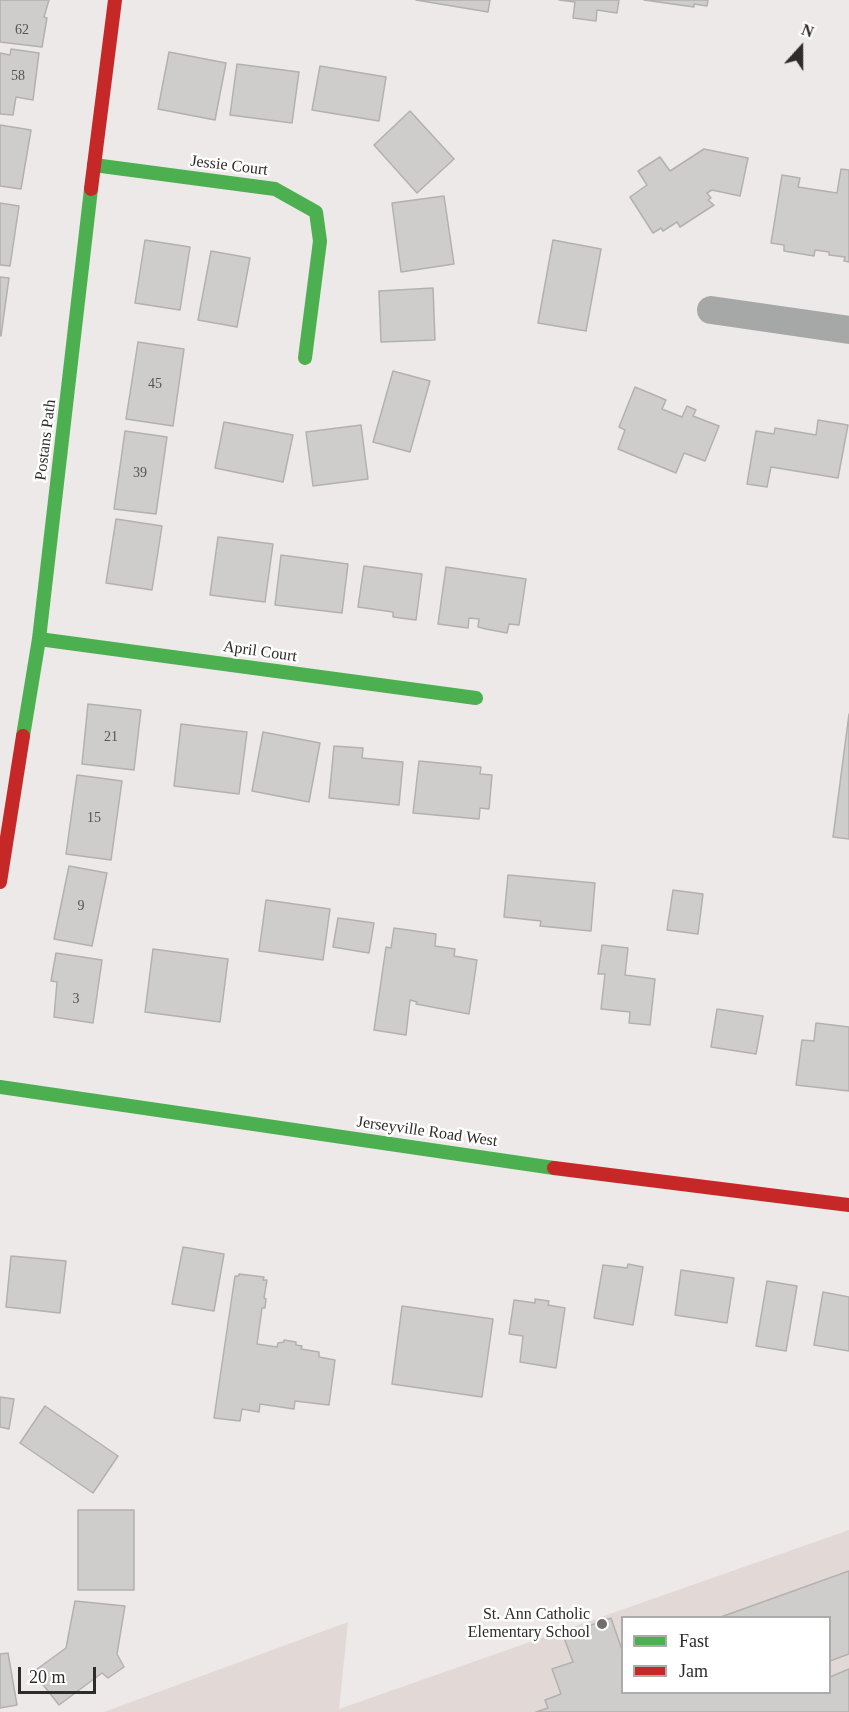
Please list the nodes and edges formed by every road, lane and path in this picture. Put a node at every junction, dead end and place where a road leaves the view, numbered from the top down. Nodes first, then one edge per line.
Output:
1 (115, 0) edge
2 (94, 165) junction
3 (711, 310) dead end
4 (849, 330) edge
5 (305, 358) dead end
6 (39, 639) junction
7 (476, 698) dead end
8 (0, 882) edge
9 (0, 1087) edge
10 (849, 1205) edge

1 - 2 street, Postans Path
2 - 5 street, Jessie Court
2 - 6 street, Postans Path
3 - 4 street
6 - 7 street, April Court
6 - 8 street, Postans Path
9 - 10 street, Jerseyville Road West

